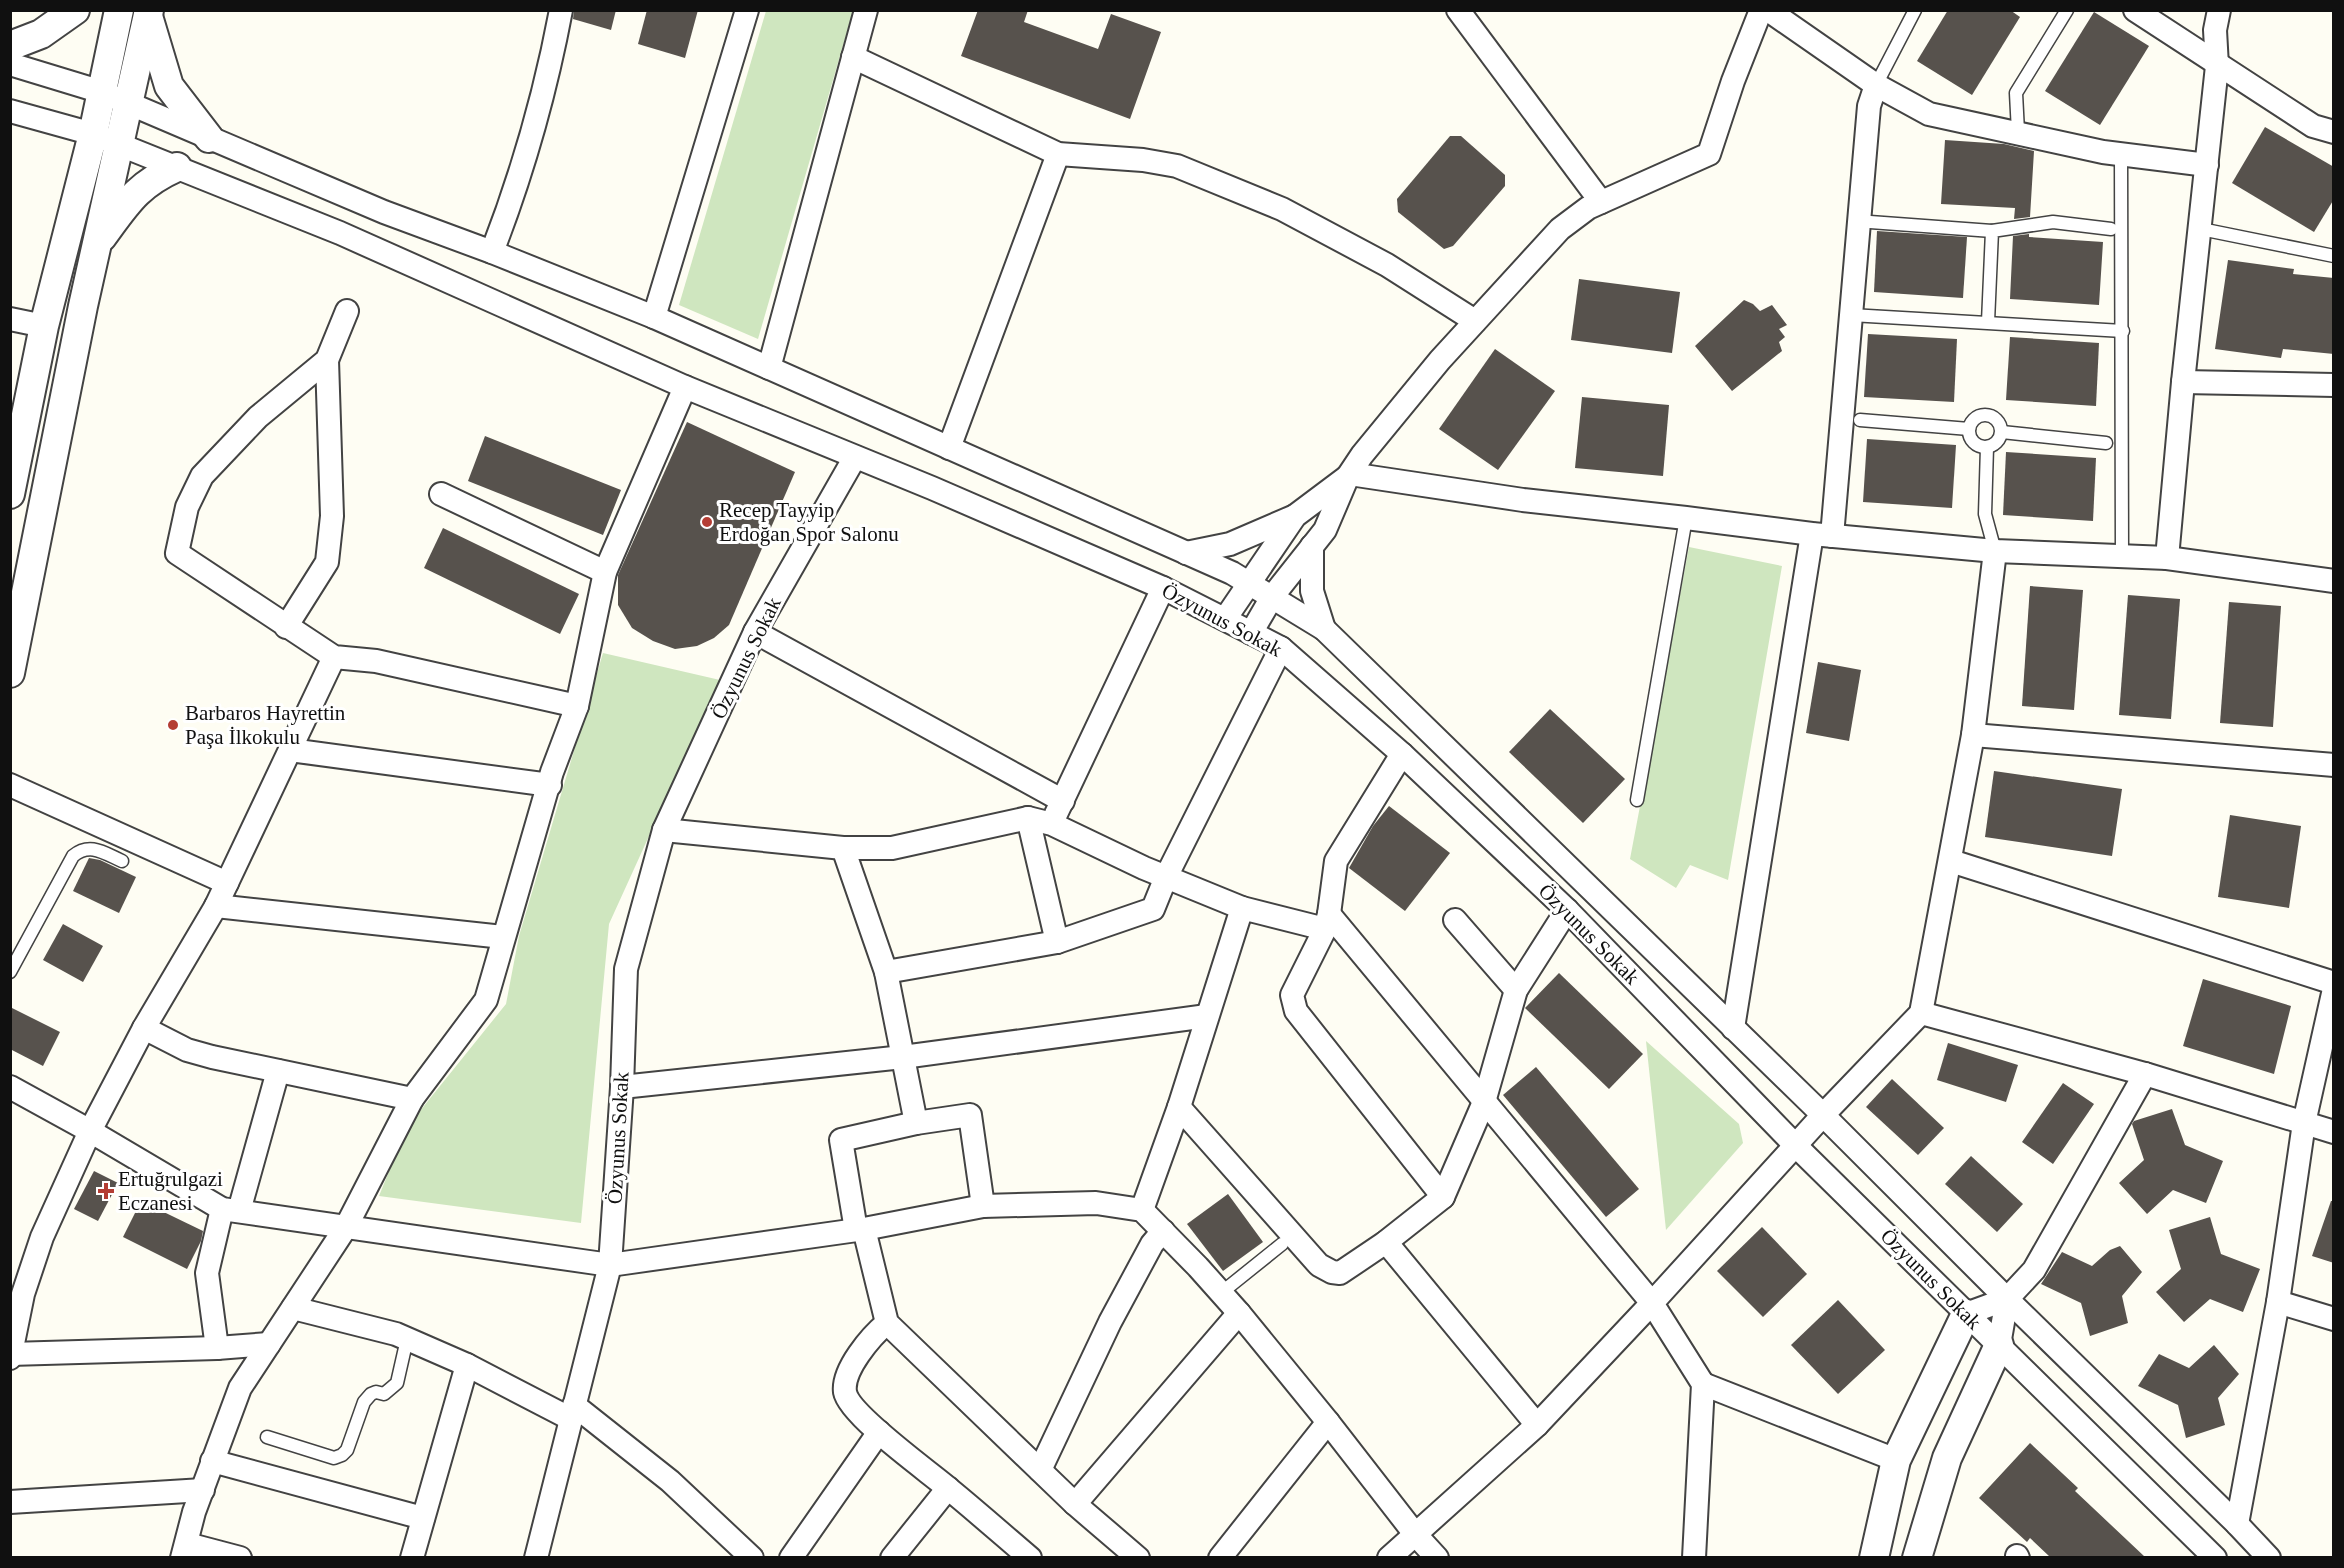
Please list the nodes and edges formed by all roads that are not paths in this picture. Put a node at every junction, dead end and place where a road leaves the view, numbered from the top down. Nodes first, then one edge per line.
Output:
1 (75, 10) edge
2 (119, 10) edge
3 (561, 10) edge
4 (747, 10) edge
5 (866, 10) edge
6 (1458, 10) edge
7 (1761, 10) edge
8 (1768, 10) edge
9 (1915, 10) edge
10 (2067, 10) edge
11 (2135, 10) edge
12 (2219, 10) edge
13 (148, 13) edge
14 (10, 46) edge
15 (853, 57) junction
16 (10, 64) edge
17 (2217, 66) junction
18 (1876, 86) junction
19 (114, 98) junction
20 (10, 111) edge
21 (2018, 132) junction
22 (2334, 132) edge
23 (209, 138) junction
24 (106, 139) junction
25 (1059, 154) junction
26 (2121, 154) junction
27 (2207, 165) junction
28 (177, 167) junction
29 (1601, 202) junction
30 (1870, 222) dead end
31 (2111, 229) dead end
32 (2200, 229) junction
33 (1992, 231) junction
34 (97, 243) junction
35 (492, 252) junction
36 (2334, 256) edge
37 (347, 311) dead end
38 (1851, 315) junction
39 (654, 317) junction
40 (10, 319) edge
41 (1475, 321) junction
42 (1988, 322) junction
43 (44, 326) junction
44 (2123, 331) junction
45 (327, 360) junction
46 (769, 368) junction
47 (2183, 382) junction
48 (2334, 385) edge
49 (685, 387) junction
50 (1860, 420) dead end
51 (1969, 429) junction
52 (2002, 432) junction
53 (2106, 443) dead end
54 (1987, 447) junction
55 (949, 448) junction
56 (855, 457) junction
57 (1349, 475) junction
58 (10, 494) edge
59 (441, 494) dead end
60 (1295, 516) junction
61 (1686, 518) junction
62 (1822, 535) junction
63 (1312, 546) junction
64 (1995, 551) junction
65 (1186, 553) junction
66 (2122, 556) junction
67 (2167, 558) junction
68 (605, 572) junction
69 (2334, 581) edge
70 (1249, 584) junction
71 (1163, 588) junction
72 (1272, 597) junction
73 (1225, 619) junction
74 (286, 627) junction
75 (1323, 629) junction
76 (755, 633) junction
77 (1251, 633) junction
78 (1281, 648) junction
79 (334, 657) junction
80 (10, 674) edge
81 (577, 706) junction
82 (1973, 735) junction
83 (291, 750) junction
84 (1402, 754) junction
85 (2334, 765) edge
86 (10, 785) edge
87 (550, 785) junction
88 (1637, 800) dead end
89 (1063, 801) junction
90 (1028, 818) junction
91 (1052, 824) junction
92 (664, 830) junction
93 (843, 848) junction
94 (122, 861) dead end
95 (1951, 861) junction
96 (1166, 877) junction
97 (227, 883) junction
98 (216, 906) junction
99 (1242, 908) junction
100 (1567, 910) junction
101 (1455, 920) dead end
102 (1327, 921) junction
103 (503, 937) junction
104 (1057, 942) junction
105 (10, 972) edge
106 (886, 972) junction
107 (2334, 983) edge
108 (2334, 989) edge
109 (1516, 990) junction
110 (1922, 1013) junction
111 (1207, 1016) junction
112 (144, 1028) junction
113 (1733, 1028) junction
114 (903, 1057) junction
115 (278, 1071) junction
116 (2145, 1074) junction
117 (10, 1087) edge
118 (622, 1087) junction
119 (412, 1099) junction
120 (1484, 1102) junction
121 (1179, 1107) junction
122 (1823, 1114) junction
123 (916, 1123) junction
124 (2304, 1123) junction
125 (90, 1131) junction
126 (2334, 1132) edge
127 (1795, 1145) junction
128 (1443, 1197) junction
129 (983, 1206) junction
130 (231, 1210) junction
131 (1142, 1210) junction
132 (346, 1227) junction
133 (860, 1229) junction
134 (1163, 1231) junction
135 (1386, 1242) junction
136 (1282, 1244) dead end
137 (610, 1265) junction
138 (1221, 1293) junction
139 (2007, 1299) junction
140 (2278, 1302) junction
141 (1652, 1303) junction
142 (293, 1308) junction
143 (1239, 1313) junction
144 (1966, 1314) junction
145 (2334, 1319) edge
146 (887, 1323) junction
147 (407, 1339) junction
148 (269, 1344) junction
149 (1999, 1346) junction
150 (217, 1348) junction
151 (11, 1355) edge
152 (467, 1365) junction
153 (1703, 1384) junction
154 (573, 1412) junction
155 (1328, 1422) junction
156 (1537, 1425) junction
157 (879, 1432) junction
158 (267, 1437) dead end
159 (1896, 1460) junction
160 (212, 1461) junction
161 (1040, 1470) junction
162 (948, 1488) junction
163 (203, 1490) junction
164 (10, 1502) edge
165 (1075, 1504) junction
166 (423, 1518) junction
167 (2237, 1524) junction
168 (1415, 1534) junction
169 (185, 1551) edge
170 (1693, 1555) edge
171 (240, 1557) edge
172 (412, 1557) edge
173 (536, 1557) edge
174 (752, 1557) edge
175 (791, 1557) edge
176 (891, 1557) edge
177 (1030, 1557) edge
178 (1138, 1557) edge
179 (1220, 1557) edge
180 (1389, 1557) edge
181 (1435, 1557) edge
182 (1874, 1557) edge
183 (1917, 1557) edge
184 (2215, 1557) edge
185 (2269, 1557) edge

1 - 14 street
2 - 19 street
3 - 35 street
4 - 39 street
5 - 15 street
6 - 29 street
7 - 29 street
8 - 18 street
9 - 18 lane
10 - 21 lane
11 - 17 street
12 - 17 street
13 - 19 street
13 - 23 street
15 - 25 street
15 - 46 street
16 - 19 street
17 - 22 street
17 - 27 street
18 - 21 street
18 - 38 street
19 - 23 street
19 - 24 street
20 - 24 street
21 - 26 street
23 - 35 street
24 - 28 street
24 - 34 street
24 - 43 street
25 - 41 street
25 - 55 street
26 - 27 street
26 - 44 lane
27 - 32 street
28 - 34 street
28 - 49 street
29 - 41 street
30 - 33 lane
31 - 33 lane
32 - 36 lane
32 - 47 street
33 - 42 lane
34 - 80 street
35 - 39 street
37 - 45 street
38 - 42 lane
38 - 62 street
39 - 46 street
40 - 43 street
41 - 57 street
42 - 44 lane
43 - 58 street
44 - 66 lane
45 - 74 street
45 - 74 street
46 - 55 street
47 - 48 street
47 - 67 street
49 - 56 street
49 - 68 street
50 - 51 lane
51 - 52 lane
51 - 54 lane
52 - 53 lane
52 - 54 lane
54 - 64 lane
55 - 65 street
56 - 71 street, Özyunus Sokak
56 - 76 street, Özyunus Sokak
57 - 60 street
57 - 61 street
57 - 63 street
59 - 68 street
60 - 65 street
60 - 70 street
61 - 62 street
61 - 88 lane
62 - 64 street
62 - 113 street
63 - 72 street
63 - 75 street
64 - 66 street
64 - 82 street
65 - 70 street
66 - 67 street
67 - 69 street
68 - 81 street
70 - 72 street
70 - 73 street
71 - 73 street, Özyunus Sokak
71 - 89 street
72 - 75 street
72 - 77 street
73 - 77 street, Özyunus Sokak
74 - 79 street
75 - 113 street
76 - 89 street
76 - 92 street, Özyunus Sokak
77 - 78 street, Özyunus Sokak
78 - 84 street, Özyunus Sokak
78 - 96 street
79 - 81 street
79 - 83 street
81 - 87 street
82 - 85 street
82 - 95 street
83 - 87 street
83 - 97 street
84 - 100 street, Özyunus Sokak
84 - 102 street
86 - 97 street
87 - 103 street
89 - 91 street
90 - 91 street
90 - 93 street
90 - 104 street
91 - 96 street
92 - 93 street
92 - 118 street, Özyunus Sokak
93 - 106 street
94 - 105 lane
95 - 107 street
95 - 110 street
96 - 99 street
96 - 104 street
97 - 98 street
98 - 103 street
98 - 112 street
99 - 102 street
99 - 111 street
100 - 109 street
100 - 127 street, Özyunus Sokak
101 - 109 street
102 - 120 street
102 - 128 street
103 - 119 street
104 - 106 street
106 - 114 street
108 - 124 street
109 - 120 street
110 - 116 street
110 - 122 street
111 - 114 street
111 - 121 street
112 - 115 street
112 - 125 street
113 - 122 street
114 - 118 street
114 - 123 street
115 - 119 street
115 - 130 street
116 - 124 street
116 - 139 street
117 - 125 street
118 - 137 street, Özyunus Sokak
119 - 132 street
120 - 128 street
120 - 141 street
121 - 131 street
121 - 135 street
122 - 127 street
122 - 139 street
123 - 129 street
123 - 133 street
124 - 126 street
124 - 140 street
125 - 130 street
125 - 151 street
127 - 141 street
127 - 144 street, Özyunus Sokak
128 - 135 street
129 - 131 street
129 - 133 street
130 - 132 street
130 - 150 street
131 - 134 street
132 - 137 street
132 - 142 street
133 - 137 street
133 - 146 street
134 - 138 street
134 - 161 street
135 - 156 street
136 - 138 lane
137 - 154 street, Özyunus Sokak
138 - 143 street
139 - 144 street
139 - 149 street
139 - 167 street
140 - 145 street
140 - 167 street
141 - 153 street
141 - 156 street
142 - 147 street
142 - 148 street
143 - 155 street
143 - 165 street
144 - 149 street, Özyunus Sokak
144 - 159 street
146 - 157 street
146 - 161 street
147 - 152 street
147 - 158 lane
148 - 150 street
148 - 160 street
149 - 183 street
149 - 184 street, Özyunus Sokak
150 - 151 street
152 - 154 street
152 - 166 street
153 - 159 street
153 - 170 street
154 - 173 street, Özyunus Sokak
154 - 174 street
155 - 168 street
155 - 179 street
156 - 168 street
157 - 162 street
157 - 175 street
159 - 182 street
160 - 163 street
160 - 166 street
161 - 165 street
162 - 176 street
162 - 177 street
163 - 164 street
163 - 169 street
165 - 178 street
166 - 172 street
167 - 185 street
168 - 180 street
168 - 181 street
169 - 171 street

